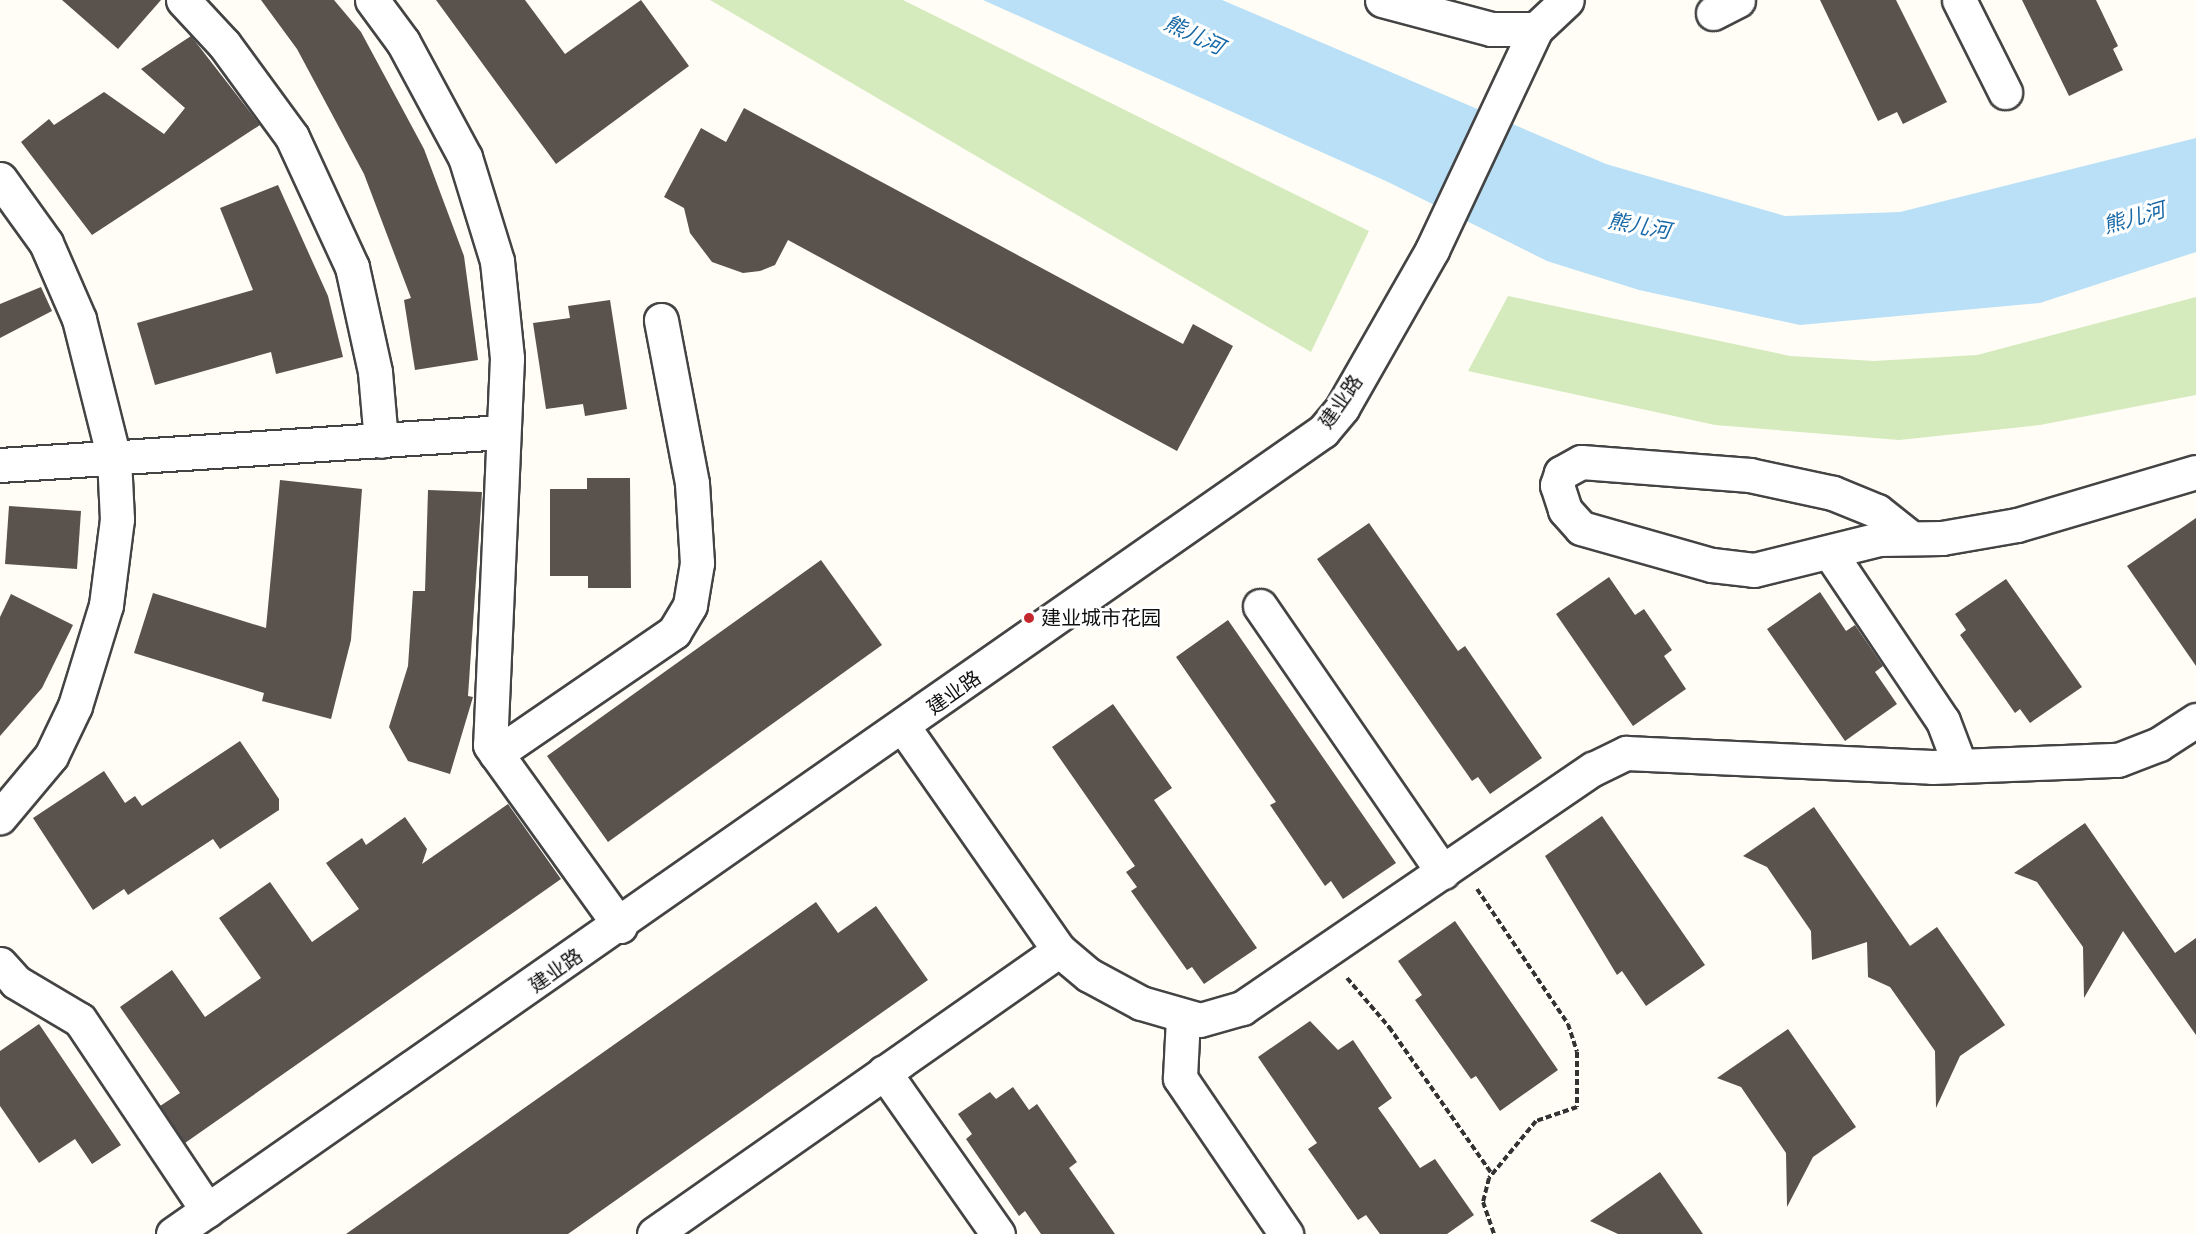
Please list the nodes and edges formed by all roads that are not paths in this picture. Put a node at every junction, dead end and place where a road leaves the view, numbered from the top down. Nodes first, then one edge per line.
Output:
1 (183, 0) edge
2 (372, 0) edge
3 (1567, 0) edge
4 (1959, 0) edge
5 (1400, 3) edge
6 (1536, 29) junction
7 (2005, 92) dead end
8 (0, 178) edge
9 (661, 320) dead end
10 (503, 432) junction
11 (381, 441) junction
12 (114, 458) junction
13 (0, 465) edge
14 (2196, 472) edge
15 (1911, 538) junction
16 (1830, 553) junction
17 (1260, 606) dead end
18 (2196, 720) edge
19 (904, 728) junction
20 (496, 754) junction
21 (1960, 766) junction
22 (0, 816) edge
23 (1450, 867) junction
24 (620, 926) junction
25 (1059, 950) junction
26 (0, 964) edge
27 (1183, 1018) junction
28 (884, 1072) junction
29 (207, 1210) junction
30 (173, 1234) edge
31 (654, 1234) edge
32 (998, 1234) edge
33 (1286, 1234) edge

1 - 11 street
2 - 10 street
3 - 6 street, 建业路
4 - 7 street
5 - 6 street
6 - 19 street, 建业路
8 - 12 street
9 - 20 street
10 - 11 street
10 - 20 street
11 - 12 street
12 - 13 street
12 - 22 street
14 - 15 street
15 - 16 street
15 - 16 street
16 - 21 street
17 - 23 street
18 - 21 street
19 - 24 street, 建业路
19 - 25 street
20 - 24 street
21 - 23 street
23 - 27 street
24 - 29 street, 建业路
25 - 27 street
25 - 28 street
26 - 29 street
27 - 33 street
28 - 31 street
28 - 32 street
29 - 30 street, 建业路

